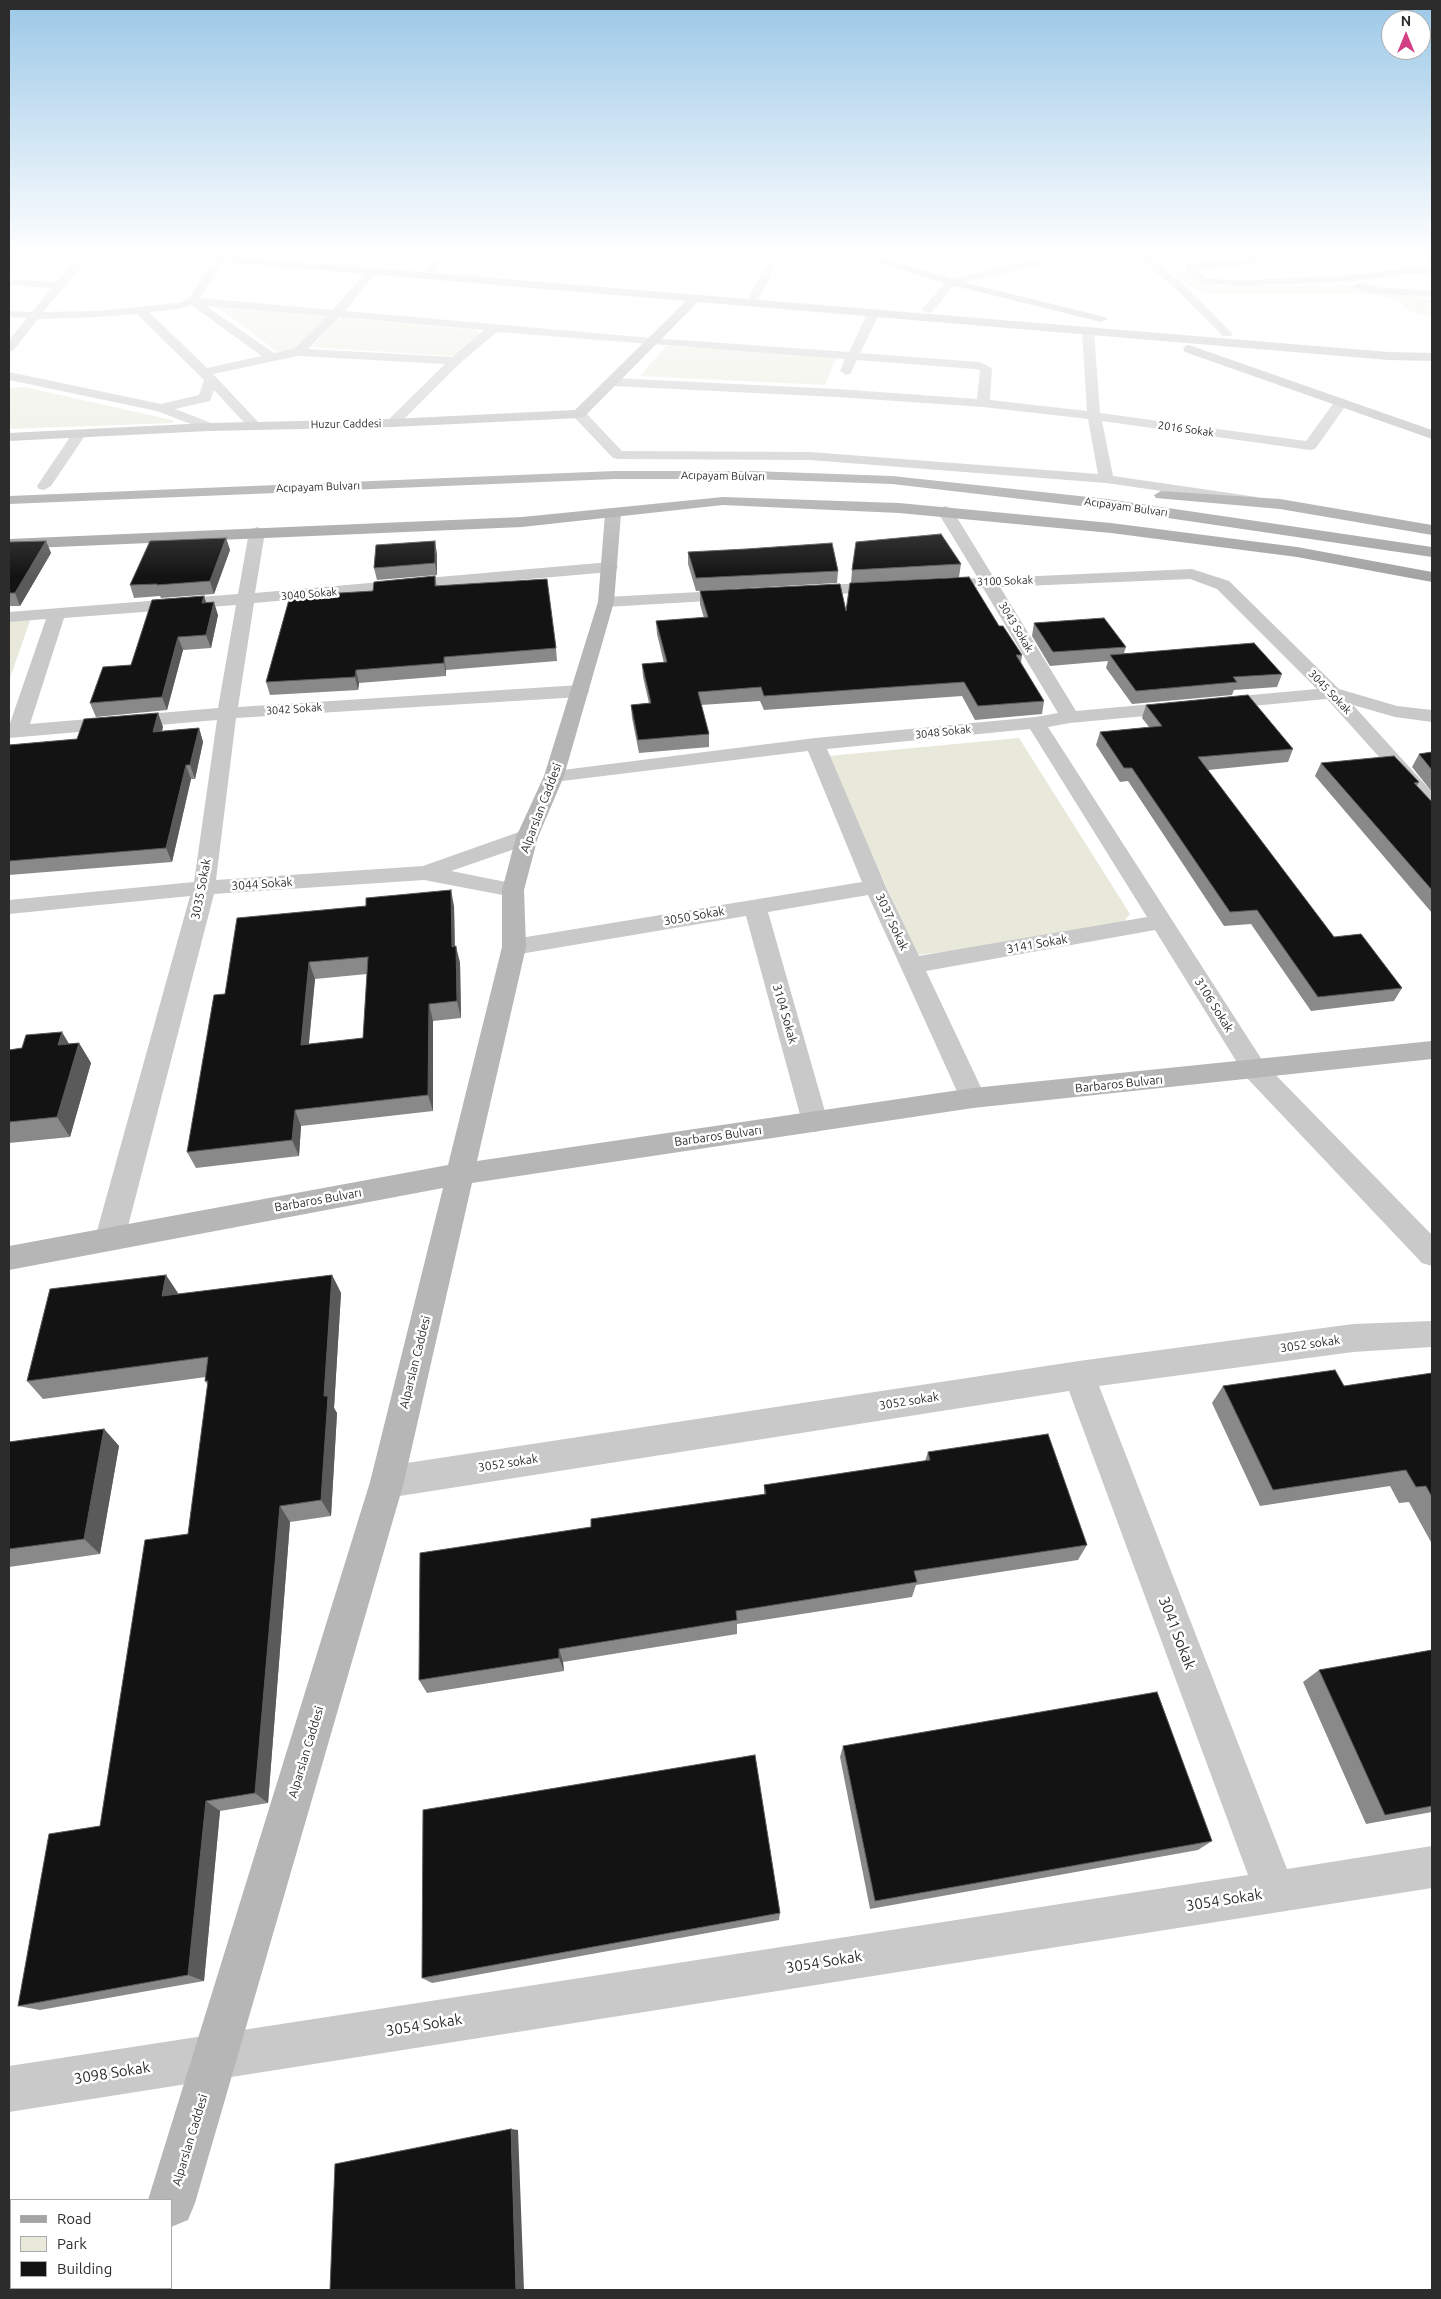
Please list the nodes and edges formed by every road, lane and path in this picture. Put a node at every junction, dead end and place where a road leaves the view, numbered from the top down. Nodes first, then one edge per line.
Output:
1 (194, 362) edge
2 (256, 362) edge
3 (454, 362) edge
4 (632, 362) edge
5 (850, 362) edge
6 (939, 362) edge
7 (1090, 362) edge
8 (1225, 362) edge
9 (207, 375) junction
10 (9, 376) edge
11 (612, 382) junction
12 (837, 393) junction
13 (983, 403) junction
14 (1340, 404) junction
15 (161, 408) junction
16 (579, 414) junction
17 (1094, 416) junction
18 (392, 423) junction
19 (255, 426) junction
20 (208, 427) junction
21 (79, 434) junction
22 (1432, 435) edge
23 (9, 437) edge
24 (1106, 479) junction
25 (44, 486) junction
26 (9, 488) edge
27 (611, 490) dead end
28 (677, 491) dead end
29 (9, 500) edge
30 (1280, 504) junction
31 (945, 512) junction
32 (9, 513) edge
33 (613, 514) junction
34 (1432, 530) edge
35 (257, 532) junction
36 (9, 544) edge
37 (1432, 552) edge
38 (1432, 564) edge
39 (610, 567) junction
40 (1432, 577) edge
41 (988, 582) junction
42 (920, 585) edge
43 (1223, 585) joint
44 (900, 586) edge
45 (792, 592) edge
46 (753, 594) edge
47 (245, 599) junction
48 (606, 602) junction
49 (57, 613) junction
50 (9, 617) edge
51 (580, 692) junction
52 (1332, 693) junction
53 (227, 713) junction
54 (1432, 716) edge
55 (1070, 717) junction
56 (1036, 723) junction
57 (14, 731) edge
58 (815, 744) junction
59 (554, 776) junction
60 (1432, 804) edge
61 (527, 837) junction
62 (424, 873) junction
63 (875, 887) junction
64 (204, 888) junction
65 (513, 890) junction
66 (755, 906) junction
67 (9, 907) edge
68 (1161, 922) junction
69 (514, 947) junction
70 (912, 965) junction
71 (1432, 1050) edge
72 (1255, 1070) junction
73 (973, 1098) junction
74 (815, 1122) junction
75 (461, 1174) junction
76 (110, 1238) junction
77 (1432, 1254) edge
78 (9, 1258) edge
79 (1432, 1334) edge
80 (1079, 1375) junction
81 (387, 1482) junction
82 (1432, 1867) edge
83 (1275, 1892) junction
84 (216, 2057) junction
85 (9, 2089) edge
86 (172, 2200) edge

1 - 9 street
2 - 9 street
3 - 18 street
4 - 11 street
5 - 12 street
6 - 13 street
7 - 17 street
8 - 14 street
9 - 15 street
9 - 19 street
10 - 15 street
11 - 12 street, 2016 Sokak
11 - 16 street
12 - 13 street, 2016 Sokak
13 - 17 street, 2016 Sokak
14 - 17 street, 2016 Sokak
14 - 22 street
15 - 20 street
16 - 18 street, Huzur Caddesi
16 - 24 street
17 - 24 street
18 - 19 street, Huzur Caddesi
19 - 20 street, Huzur Caddesi
20 - 21 street, Huzur Caddesi
21 - 23 street, Huzur Caddesi
21 - 25 street
24 - 30 street
25 - 26 main road
25 - 30 main road
27 - 32 main road, Acıpayam Bulvarı
28 - 38 main road, Acıpayam Bulvarı
29 - 37 main road, Acıpayam Bulvarı
30 - 34 main road
31 - 33 main road
31 - 40 main road
31 - 41 street, 3043 Sokak
33 - 35 main road
33 - 39 street, Alparslan Caddesi
35 - 36 main road
35 - 47 street, 3035 Sokak
39 - 47 street, 3040 Sokak
39 - 48 street, Alparslan Caddesi
41 - 42 street, 3100 Sokak
41 - 43 street, 3100 Sokak
41 - 55 street, 3043 Sokak
43 - 52 street, 3045 Sokak
44 - 45 street
46 - 48 street
47 - 49 street, 3040 Sokak
47 - 53 street, 3035 Sokak
48 - 51 street, Alparslan Caddesi
49 - 50 street, 3040 Sokak
49 - 57 street
51 - 53 street, 3042 Sokak
51 - 59 street, Alparslan Caddesi
52 - 54 street
52 - 55 street, 3048 Sokak
52 - 60 street, 3045 Sokak
53 - 57 street, 3042 Sokak
53 - 64 street, 3035 Sokak
55 - 56 street, 3048 Sokak
56 - 58 street, 3048 Sokak
56 - 68 street, 3106 Sokak
58 - 59 street, 3048 Sokak
58 - 63 street, 3037 Sokak
59 - 61 street, Alparslan Caddesi
61 - 62 street
61 - 65 street, Alparslan Caddesi
62 - 64 street, 3044 Sokak
62 - 65 street, 3044 Sokak
63 - 66 street, 3050 Sokak
63 - 70 street, 3037 Sokak
64 - 67 street, 3044 Sokak
64 - 76 street, 3035 Sokak
65 - 69 street, Alparslan Caddesi
66 - 69 street, 3050 Sokak
66 - 74 street, 3104 Sokak
68 - 70 street, 3141 Sokak
68 - 72 street, 3106 Sokak
69 - 75 street, Alparslan Caddesi
70 - 73 street, 3037 Sokak
71 - 72 street, Barbaros Bulvarı
72 - 73 street, Barbaros Bulvarı
72 - 77 street, 3106 Sokak
73 - 74 street, Barbaros Bulvarı
74 - 75 street, Barbaros Bulvarı
75 - 76 street, Barbaros Bulvarı
75 - 81 street, Alparslan Caddesi
76 - 78 street, Barbaros Bulvarı
79 - 80 street, 3052 sokak
80 - 81 street, 3052 sokak
80 - 83 street, 3041 Sokak
81 - 84 street, Alparslan Caddesi
82 - 83 street, 3054 Sokak
83 - 84 street, 3054 Sokak
84 - 85 street, 3098 Sokak
84 - 86 street, Alparslan Caddesi

